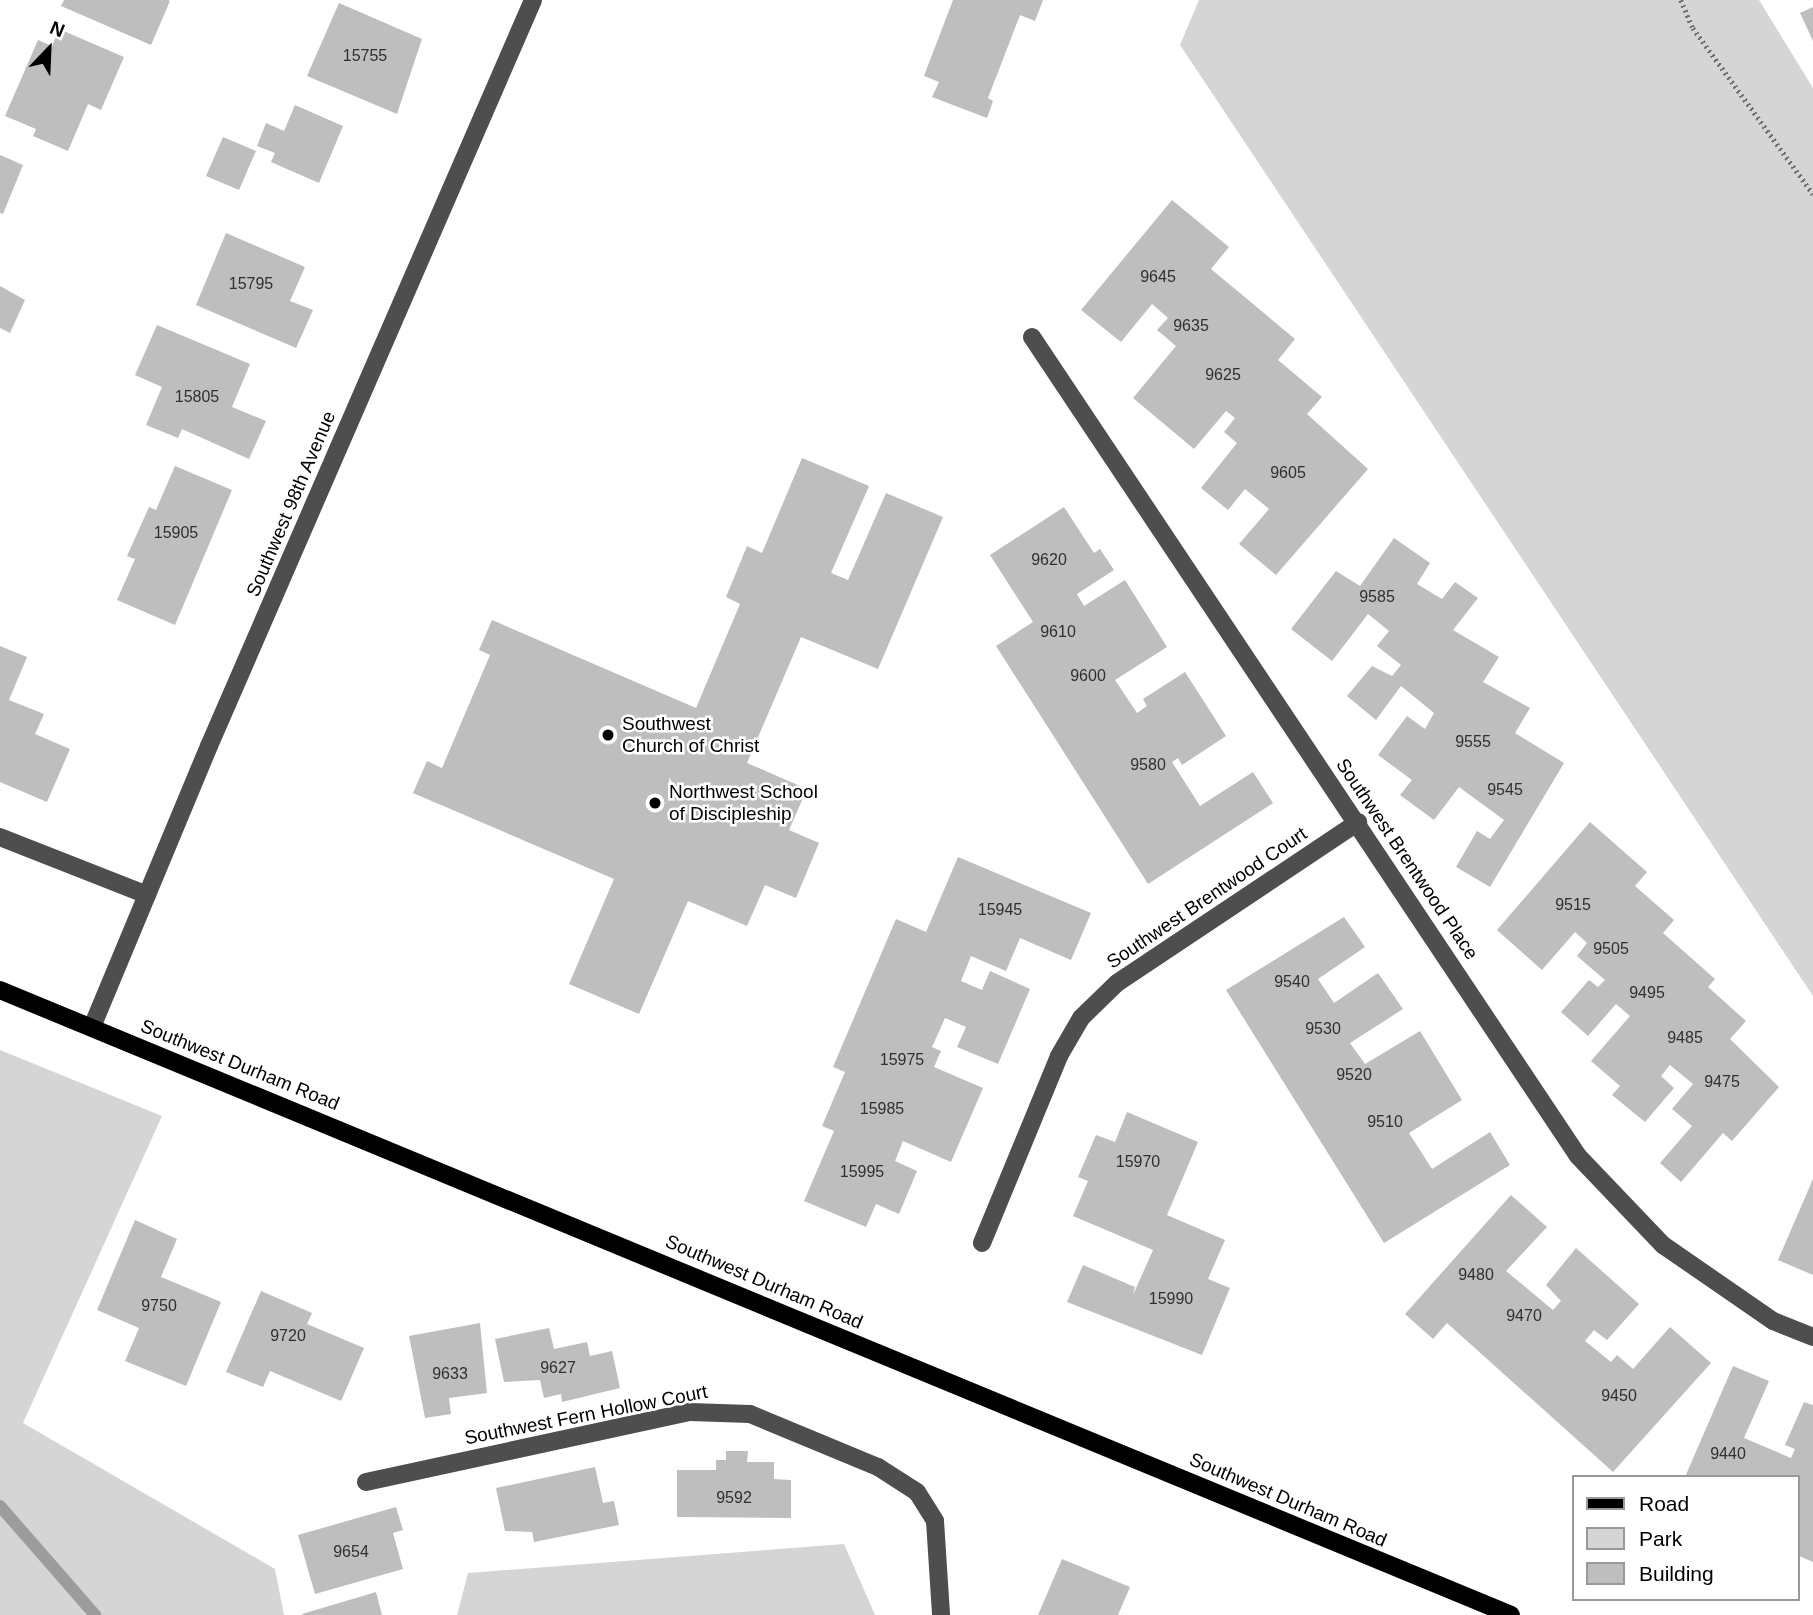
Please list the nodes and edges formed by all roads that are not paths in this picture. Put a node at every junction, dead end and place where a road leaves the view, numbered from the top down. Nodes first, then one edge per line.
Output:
1 (533, 0) edge
2 (1032, 337) dead end
3 (1357, 822) junction
4 (0, 837) edge
5 (147, 895) junction
6 (0, 990) edge
7 (92, 1027) junction
8 (982, 1243) dead end
9 (1813, 1337) edge
10 (366, 1482) dead end
11 (941, 1615) edge
12 (1511, 1615) edge

1 - 5 street, Southwest 98th Avenue
2 - 3 street, Southwest Brentwood Place
3 - 8 street, Southwest Brentwood Court
3 - 9 street, Southwest Brentwood Place
4 - 5 street
5 - 7 street, Southwest 98th Avenue
6 - 7 main road, Southwest Durham Road
7 - 12 main road, Southwest Durham Road
10 - 11 street, Southwest Fern Hollow Court

